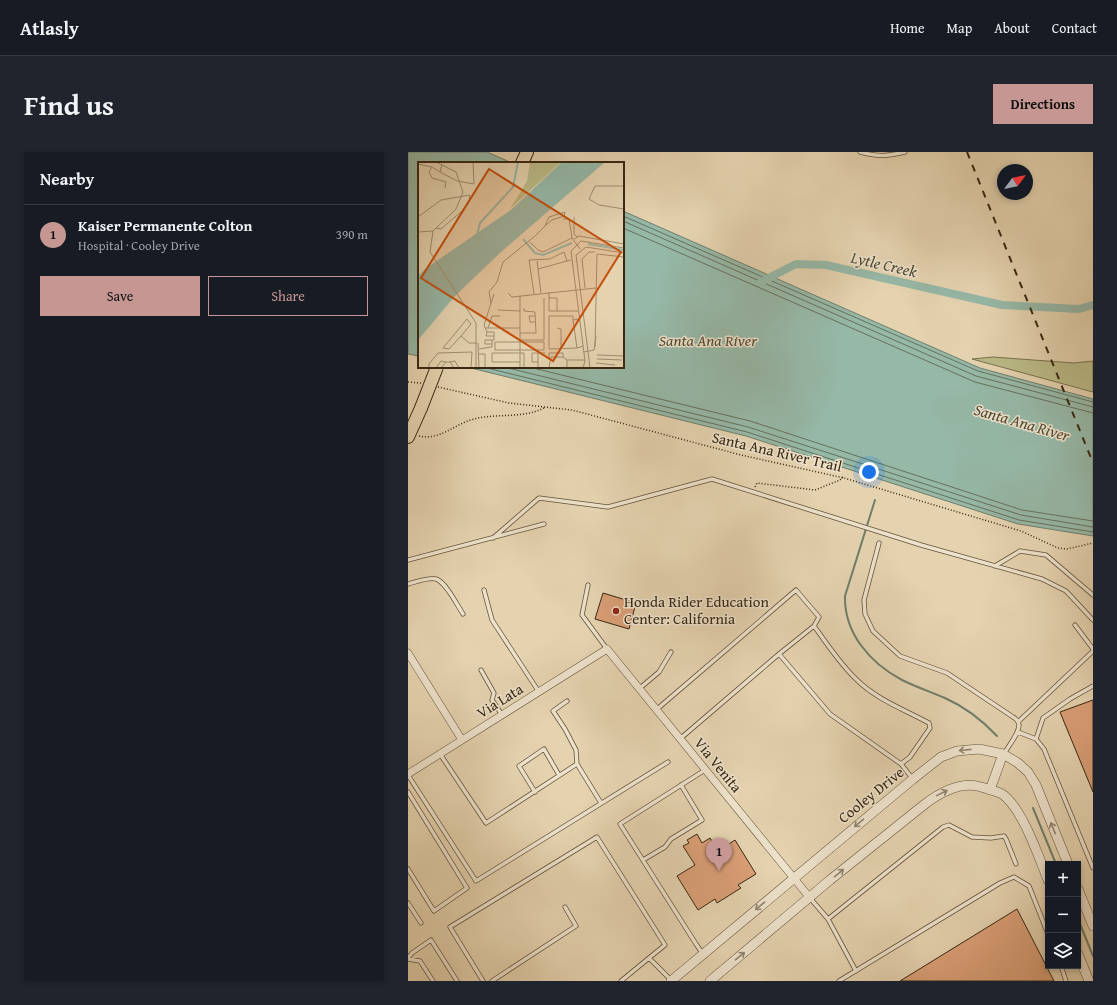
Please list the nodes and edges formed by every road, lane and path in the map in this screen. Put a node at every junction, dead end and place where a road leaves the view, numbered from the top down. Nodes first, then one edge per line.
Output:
1 (527, 152) edge
2 (860, 152) edge
3 (906, 152) edge
4 (522, 162) edge
5 (437, 368) edge
6 (408, 382) edge
7 (422, 384) dead end
8 (435, 386) dead end
9 (544, 407) junction
10 (410, 433) edge
11 (843, 477) junction
12 (755, 488) dead end
13 (544, 524) dead end
14 (493, 538) junction
15 (879, 543) dead end
16 (1093, 543) edge
17 (408, 560) edge
18 (995, 566) junction
19 (408, 584) edge
20 (588, 585) dead end
21 (484, 590) dead end
22 (1093, 595) edge
23 (463, 614) dead end
24 (1093, 620) edge
25 (1075, 625) dead end
26 (814, 626) junction
27 (606, 649) junction
28 (1093, 650) edge
29 (672, 652) dead end
30 (408, 653) edge
31 (779, 654) junction
32 (481, 670) dead end
33 (1093, 686) edge
34 (639, 689) junction
35 (539, 692) junction
36 (567, 701) dead end
37 (656, 710) junction
38 (502, 715) junction
39 (1018, 722) junction
40 (1018, 732) junction
41 (680, 739) junction
42 (1036, 739) junction
43 (462, 740) junction
44 (440, 754) junction
45 (1003, 754) junction
46 (668, 762) dead end
47 (577, 764) junction
48 (901, 764) junction
49 (705, 770) junction
50 (408, 774) edge
51 (559, 776) junction
52 (913, 779) junction
53 (681, 785) junction
54 (990, 790) junction
55 (408, 792) edge
56 (535, 792) junction
57 (601, 804) junction
58 (643, 860) junction
59 (1067, 861) edge
60 (1016, 864) dead end
61 (1093, 868) edge
62 (408, 869) edge
63 (1045, 873) edge
64 (793, 878) junction
65 (1081, 896) edge
66 (810, 898) junction
67 (408, 903) edge
68 (565, 907) dead end
69 (828, 919) junction
70 (421, 923) dead end
71 (1093, 926) edge
72 (1048, 933) edge
73 (703, 954) junction
74 (649, 958) junction
75 (408, 959) edge
76 (1081, 961) edge
77 (1061, 969) edge
78 (856, 971) junction
79 (433, 981) edge
80 (457, 981) edge
81 (483, 981) edge
82 (492, 981) edge
83 (621, 981) edge
84 (671, 981) edge
85 (710, 981) edge
86 (839, 981) edge
87 (1066, 981) edge
88 (1089, 981) edge

1 - 4 main road
2 - 3 lane
5 - 10 main road, bridge
6 - 7 path
8 - 9 path, Santa Ana River Trail
9 - 10 path, Santa Ana River Trail
9 - 11 path, Santa Ana River Trail
11 - 12 path
11 - 16 path, Santa Ana River Trail
13 - 14 lane
14 - 17 lane
14 - 18 lane
15 - 39 lane
18 - 22 lane
18 - 24 lane
19 - 23 lane
20 - 27 lane
21 - 35 lane
25 - 28 lane
26 - 31 lane
26 - 37 lane
26 - 48 lane
27 - 34 street, Via Venita
27 - 35 street, Via Lata
28 - 39 lane
29 - 34 lane
30 - 43 street
31 - 41 lane
31 - 48 lane
32 - 38 lane
33 - 42 lane
34 - 37 street, Via Venita
35 - 38 street, Via Lata
36 - 47 lane
37 - 41 street, Via Venita
38 - 43 street, Via Lata
39 - 40 lane
40 - 42 lane
40 - 45 lane
41 - 49 street, Via Venita
42 - 61 lane
43 - 44 street, Via Lata
44 - 50 street, Via Lata
44 - 56 lane
45 -> 52 street, Cooley Drive
45 - 54 street
59 -> 45 street, Cooley Drive
46 - 57 lane
47 - 51 lane
47 - 57 lane
48 - 52 lane
49 - 53 lane
49 - 64 street, Via Venita
50 - 57 lane
51 - 56 lane
51 - 56 lane
52 -> 64 street, Cooley Drive
53 - 58 lane
53 - 58 lane
54 - 63 street
66 -> 54 street
55 - 62 lane
58 - 73 lane
60 - 69 lane
64 - 66 street, Via Venita
64 -> 73 street, Cooley Drive
65 - 71 street
66 - 69 lane
85 -> 66 street
67 - 70 lane
68 - 82 lane
69 - 78 lane
72 - 78 lane
73 - 84 street, Cooley Drive
74 - 81 lane
74 - 83 lane
74 - 84 lane
75 - 79 lane
75 - 80 lane
76 - 88 street
77 - 87 lane
78 - 86 lane

